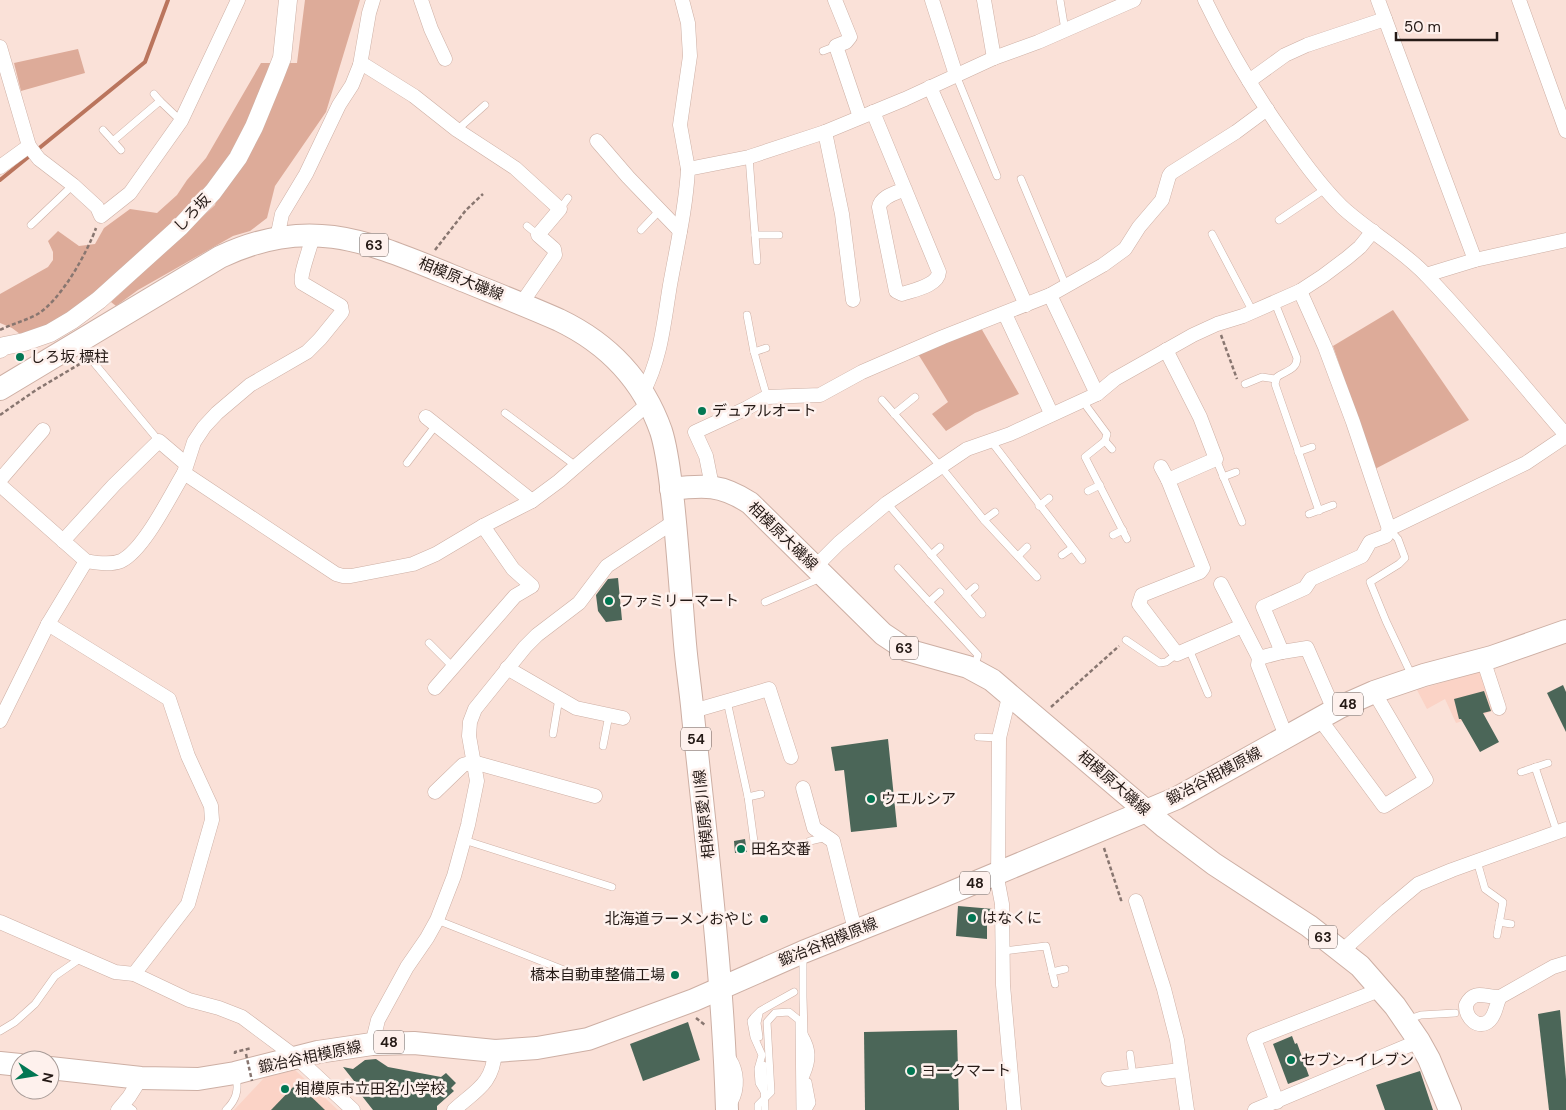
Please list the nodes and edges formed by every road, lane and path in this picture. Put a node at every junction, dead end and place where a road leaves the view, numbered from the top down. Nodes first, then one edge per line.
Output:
1 (238, 0) edge
2 (288, 0) edge
3 (373, 0) edge
4 (421, 0) edge
5 (682, 0) edge
6 (835, 0) edge
7 (932, 0) edge
8 (984, 0) edge
9 (1060, 0) edge
10 (1134, 0) edge
11 (1205, 0) edge
12 (1378, 0) edge
13 (1519, 0) edge
14 (1385, 19) junction
15 (1065, 30) junction
16 (836, 46) junction
17 (0, 47) edge
18 (823, 51) dead end
19 (994, 58) junction
20 (445, 59) dead end
21 (2, 65) edge
22 (360, 65) junction
23 (956, 75) junction
24 (1248, 81) junction
25 (930, 87) junction
26 (154, 94) dead end
27 (160, 100) junction
28 (485, 105) dead end
29 (1266, 109) junction
30 (866, 115) junction
31 (181, 122) junction
32 (103, 130) dead end
33 (457, 130) junction
34 (1566, 131) edge
35 (825, 132) junction
36 (113, 141) junction
37 (597, 141) dead end
38 (29, 146) junction
39 (121, 150) dead end
40 (749, 157) junction
41 (0, 167) edge
42 (688, 168) junction
43 (997, 176) dead end
44 (1021, 179) dead end
45 (73, 185) junction
46 (905, 189) junction
47 (1325, 189) junction
48 (483, 194) dead end
49 (660, 210) junction
50 (101, 216) junction
51 (1279, 220) dead end
52 (31, 225) dead end
53 (527, 226) dead end
54 (641, 230) dead end
55 (1373, 230) junction
56 (680, 231) junction
57 (1212, 234) dead end
58 (313, 235) junction
59 (538, 235) junction
60 (755, 235) junction
61 (779, 235) dead end
62 (278, 238) junction
63 (1566, 240) edge
64 (432, 253) dead end
65 (1475, 260) junction
66 (757, 261) dead end
67 (1426, 275) junction
68 (1066, 286) junction
69 (1300, 291) junction
70 (1050, 295) junction
71 (853, 300) dead end
72 (1275, 303) junction
73 (521, 304) junction
74 (1026, 305) junction
75 (1253, 312) junction
76 (1005, 314) junction
77 (746, 315) dead end
78 (1217, 324) junction
79 (0, 330) edge
80 (766, 348) dead end
81 (0, 349) edge
82 (1166, 350) junction
83 (754, 352) junction
84 (90, 358) joint
85 (1275, 379) junction
86 (1245, 384) joint
87 (0, 389) edge
88 (646, 397) junction
89 (767, 397) junction
90 (915, 397) dead end
91 (1091, 397) junction
92 (882, 400) dead end
93 (505, 413) dead end
94 (1051, 413) junction
95 (894, 414) junction
96 (0, 415) edge
97 (431, 421) joint
98 (43, 430) dead end
99 (1566, 436) edge
100 (159, 441) junction
101 (991, 441) junction
102 (1105, 441) junction
103 (1312, 447) dead end
104 (1112, 449) dead end
105 (1298, 452) junction
106 (1216, 459) junction
107 (407, 464) dead end
108 (576, 466) junction
109 (1161, 466) dead end
110 (941, 467) junction
111 (185, 468) junction
112 (1236, 472) dead end
113 (1223, 478) junction
114 (0, 480) edge
115 (1168, 480) junction
116 (0, 485) edge
117 (1100, 485) junction
118 (712, 486) junction
119 (671, 489) junction
120 (1088, 491) dead end
121 (1050, 498) dead end
122 (532, 501) junction
123 (887, 503) junction
124 (1333, 505) dead end
125 (1039, 506) junction
126 (1319, 511) junction
127 (995, 512) dead end
128 (1309, 514) dead end
129 (984, 520) junction
130 (675, 521) junction
131 (1242, 522) dead end
132 (483, 526) junction
133 (1389, 529) junction
134 (1123, 530) junction
135 (1113, 535) dead end
136 (1128, 539) dead end
137 (63, 541) junction
138 (1027, 547) dead end
139 (940, 548) dead end
140 (1072, 548) junction
141 (931, 555) junction
142 (1062, 555) dead end
143 (1018, 556) junction
144 (1082, 560) dead end
145 (86, 561) junction
146 (898, 568) dead end
147 (819, 570) junction
148 (1037, 577) dead end
149 (1221, 584) dead end
150 (975, 587) dead end
151 (940, 592) dead end
152 (966, 595) junction
153 (765, 602) dead end
154 (929, 602) junction
155 (982, 614) dead end
156 (48, 624) junction
157 (1242, 626) junction
158 (1566, 631) edge
159 (1126, 640) joint
160 (429, 643) dead end
161 (1183, 652) junction
162 (1282, 652) junction
163 (1259, 658) junction
164 (1484, 659) junction
165 (453, 667) junction
166 (507, 668) junction
167 (974, 670) junction
168 (1413, 679) junction
169 (435, 688) dead end
170 (1374, 692) junction
171 (1010, 693) junction
172 (1208, 694) dead end
173 (559, 697) junction
174 (727, 702) junction
175 (1499, 708) dead end
176 (693, 711) junction
177 (1044, 713) dead end
178 (1326, 714) junction
179 (616, 716) joint
180 (0, 721) edge
181 (552, 734) dead end
182 (1286, 736) junction
183 (978, 737) dead end
184 (999, 738) junction
185 (602, 746) dead end
186 (790, 757) dead end
187 (473, 762) junction
188 (1548, 763) dead end
189 (1535, 767) junction
190 (1521, 772) dead end
191 (803, 788) dead end
192 (435, 792) dead end
193 (761, 794) dead end
194 (595, 796) dead end
195 (748, 797) junction
196 (1145, 811) junction
197 (1561, 831) edge
198 (827, 837) junction
199 (464, 840) junction
200 (1101, 840) dead end
201 (810, 841) dead end
202 (755, 849) dead end
203 (1477, 861) junction
204 (998, 873) junction
205 (612, 887) dead end
206 (1136, 901) joint
207 (437, 920) junction
208 (0, 922) edge
209 (1500, 922) junction
210 (1511, 924) dead end
211 (855, 930) junction
212 (1497, 935) dead end
213 (1004, 951) junction
214 (1342, 951) junction
215 (803, 952) junction
216 (81, 958) junction
217 (1566, 963) edge
218 (1065, 969) dead end
219 (1052, 972) junction
220 (134, 974) junction
221 (574, 974) dead end
222 (1055, 984) dead end
223 (721, 988) junction
224 (1382, 990) junction
225 (1500, 997) dead end
226 (803, 1001) junction
227 (1455, 1013) dead end
228 (798, 1020) junction
229 (1405, 1020) junction
230 (0, 1031) edge
231 (1419, 1041) junction
232 (372, 1044) junction
233 (252, 1048) dead end
234 (495, 1051) junction
235 (1130, 1054) dead end
236 (297, 1058) junction
237 (242, 1066) junction
238 (60, 1069) edge
239 (1180, 1070) junction
240 (1133, 1076) junction
241 (141, 1078) junction
242 (1108, 1079) dead end
243 (765, 1095) junction
244 (1277, 1102) junction
245 (125, 1108) edge
246 (226, 1110) edge
247 (353, 1110) edge
248 (454, 1110) edge
249 (729, 1110) edge
250 (758, 1110) edge
251 (765, 1110) edge
252 (800, 1110) edge
253 (807, 1110) edge
254 (1014, 1110) edge
255 (1187, 1110) edge
256 (1255, 1110) edge
257 (1450, 1110) edge

1 - 31 street
2 - 81 street, しろ坂
3 - 22 street
4 - 20 street
5 - 42 street
6 - 16 street
7 - 23 street
8 - 19 street
9 - 15 lane
10 - 15 street
11 - 24 street
12 - 14 street
13 - 34 street
14 - 24 street
14 - 65 street
15 - 19 street
16 - 18 lane
16 - 30 street
17 - 21 street
19 - 23 street
21 - 38 street
22 - 33 street
22 - 62 street
23 - 25 street
23 - 43 lane
24 - 29 street
25 - 30 street
25 - 74 street
26 - 27 lane
27 - 31 lane
27 - 36 lane
28 - 33 lane
29 - 47 street
29 - 68 street
30 - 35 street
30 - 46 street
31 - 50 street
32 - 36 lane
33 - 59 street
35 - 40 street
35 - 71 street
36 - 39 lane
37 - 49 street
38 - 41 street
38 - 45 street
40 - 42 street
40 - 60 lane
42 - 56 street
44 - 68 lane
45 - 50 street
45 - 52 lane
46 - 46 street
47 - 51 lane
47 - 55 street
48 - 64 path
49 - 54 lane
49 - 56 street
50 - 79 path
53 - 59 lane
55 - 67 street
55 - 69 street
56 - 88 street
57 - 75 lane
58 - 62 main road, 相模原大磯線 / 63
58 - 73 main road, 相模原大磯線 / 63
58 - 111 street
59 - 73 street
60 - 61 lane
60 - 66 lane
62 - 87 main road, 相模原大磯線 / 63
63 - 65 street
65 - 67 street
67 - 99 street
68 - 70 street
69 - 72 street
69 - 133 street
70 - 74 street
70 - 91 street
72 - 75 street
72 - 85 lane
73 - 88 main road, 相模原大磯線 / 63
74 - 76 street
75 - 78 street
76 - 89 street
76 - 94 street
77 - 83 lane
78 - 82 street
78 - 86 path
80 - 83 lane
82 - 91 street
82 - 106 street
83 - 89 lane
84 - 96 path
84 - 100 lane
85 - 86 lane
85 - 105 lane
88 - 108 street
88 - 119 main road, 相模原大磯線 / 63
89 - 118 street
90 - 95 lane
91 - 94 street
91 - 102 lane
92 - 95 lane
93 - 108 lane
94 - 101 street
95 - 110 lane
97 - 107 lane
97 - 122 street
98 - 114 street
99 - 133 street
100 - 111 street
100 - 137 street
101 - 110 street
101 - 125 lane
102 - 104 lane
102 - 117 lane
103 - 105 lane
105 - 126 lane
106 - 113 lane
106 - 115 street
108 - 122 street
109 - 115 street
110 - 123 street
110 - 129 lane
111 - 132 street
111 - 145 street
112 - 113 lane
113 - 131 lane
115 - 161 street
116 - 137 street
117 - 120 lane
117 - 134 lane
118 - 119 main road, 相模原大磯線 / 63
118 - 147 main road, 相模原大磯線 / 63
119 - 130 main road, 相模原愛川線 / 54
121 - 125 lane
122 - 132 street
123 - 141 lane
123 - 147 street
124 - 126 lane
125 - 140 lane
126 - 128 lane
127 - 129 lane
129 - 143 lane
130 - 166 street
130 - 176 main road, 相模原愛川線 / 54
132 - 165 street
133 - 162 street
133 - 168 lane
134 - 135 lane
134 - 136 lane
137 - 145 street
138 - 143 lane
139 - 141 lane
140 - 142 lane
140 - 144 lane
141 - 152 lane
143 - 148 lane
145 - 156 street
146 - 154 lane
147 - 153 lane
147 - 167 main road, 相模原大磯線 / 63
149 - 157 street
150 - 152 lane
151 - 154 lane
152 - 155 lane
154 - 167 lane
156 - 180 street
156 - 220 street
157 - 161 street
157 - 163 street
158 - 164 main road, 鍛冶谷相模原線 / 48
159 - 161 lane
159 - 177 path
160 - 165 lane
161 - 172 lane
162 - 163 street
162 - 178 street
163 - 182 street
164 - 168 main road, 鍛冶谷相模原線 / 48
164 - 175 street
165 - 169 street
166 - 173 street
166 - 187 street
167 - 171 main road, 相模原大磯線 / 63
168 - 170 main road, 鍛冶谷相模原線 / 48
170 - 178 main road, 鍛冶谷相模原線 / 48
170 - 178 street
171 - 184 street
171 - 196 main road, 相模原大磯線 / 63
173 - 179 street
173 - 181 lane
174 - 176 street
174 - 186 street
174 - 195 lane
176 - 223 main road, 相模原愛川線 / 54
178 - 182 main road, 鍛冶谷相模原線 / 48
179 - 185 lane
182 - 196 main road, 鍛冶谷相模原線 / 48
183 - 184 lane
184 - 204 street
187 - 192 street
187 - 194 street
187 - 199 street
188 - 189 lane
189 - 190 lane
189 - 197 lane
191 - 198 street
193 - 195 lane
195 - 202 lane
196 - 204 main road, 鍛冶谷相模原線 / 48
196 - 214 main road, 相模原大磯線 / 63
197 - 203 street
198 - 201 lane
198 - 211 street
199 - 205 lane
199 - 207 street
200 - 206 path
203 - 209 lane
203 - 214 street
204 - 211 main road, 鍛冶谷相模原線 / 48
204 - 213 street
206 - 239 street
207 - 221 lane
207 - 232 street
208 - 216 street
209 - 210 lane
209 - 212 lane
211 - 215 main road, 鍛冶谷相模原線 / 48
213 - 219 lane
213 - 254 street
214 - 224 main road, 相模原大磯線 / 63
215 - 223 main road, 鍛冶谷相模原線 / 48
215 - 226 lane
216 - 220 street
216 - 230 lane
217 - 225 street
218 - 219 lane
219 - 222 lane
220 - 236 street
223 - 234 main road, 鍛冶谷相模原線 / 48
223 - 249 main road, 相模原愛川線 / 54
224 - 229 main road, 相模原大磯線 / 63
224 - 244 street
226 - 228 lane
226 - 243 lane
226 - 253 lane
227 - 229 lane
228 - 243 lane
228 - 252 lane
229 - 231 main road, 相模原大磯線 / 63
231 - 244 street
231 - 257 main road, 相模原大磯線 / 63
232 - 234 main road, 鍛冶谷相模原線 / 48
232 - 236 main road, 鍛冶谷相模原線 / 48
233 - 237 path
234 - 248 street
235 - 240 lane
236 - 237 main road, 鍛冶谷相模原線 / 48
236 - 247 street
237 - 241 main road, 鍛冶谷相模原線 / 48
237 - 246 lane
238 - 241 main road, 鍛冶谷相模原線 / 48
239 - 240 street
239 - 255 street
240 - 242 street
241 - 245 street
243 - 250 lane
243 - 251 lane
244 - 256 street

